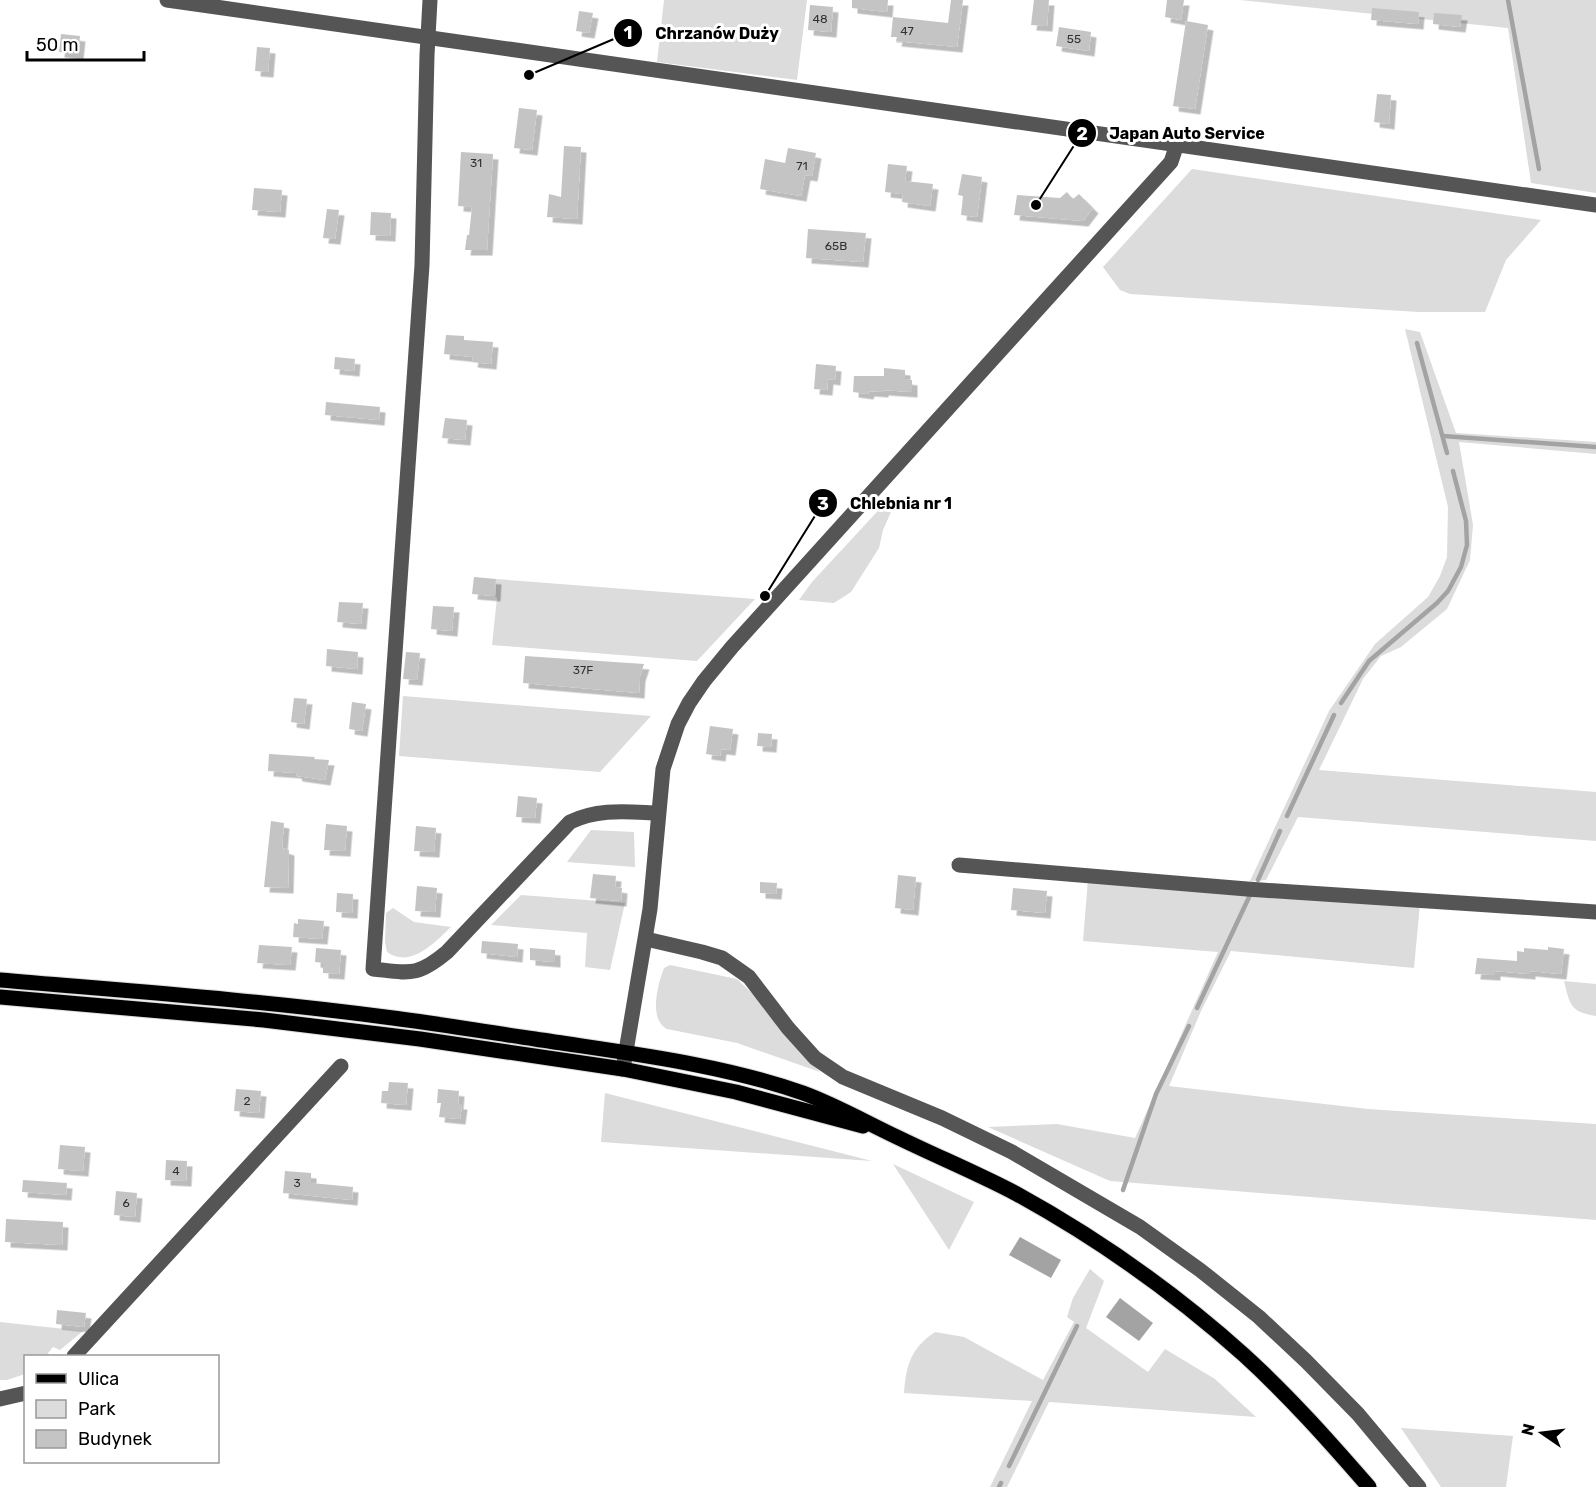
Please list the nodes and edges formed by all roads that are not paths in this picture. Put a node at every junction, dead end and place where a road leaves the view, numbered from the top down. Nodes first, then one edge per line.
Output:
1 (167, 0) edge
2 (430, 0) edge
3 (428, 38) junction
4 (1177, 144) junction
5 (1596, 205) edge
6 (658, 813) junction
7 (959, 865) dead end
8 (1596, 912) edge
9 (646, 939) junction
10 (0, 981) edge
11 (0, 997) edge
12 (625, 1053) junction
13 (341, 1066) dead end
14 (623, 1069) junction
15 (897, 1137) junction
16 (75, 1355) edge
17 (24, 1393) edge
18 (0, 1399) edge
19 (1369, 1487) edge
20 (1419, 1487) edge

1 - 3 street
2 - 3 street
3 - 4 street
3 - 6 street
4 - 5 street
4 - 6 street
6 - 9 street
7 - 8 street
9 - 12 street
9 - 20 street
10 - 12 main road
11 - 14 main road
12 - 14 street
12 - 15 main road
13 - 16 street
14 - 15 main road
15 - 19 main road
17 - 18 street

